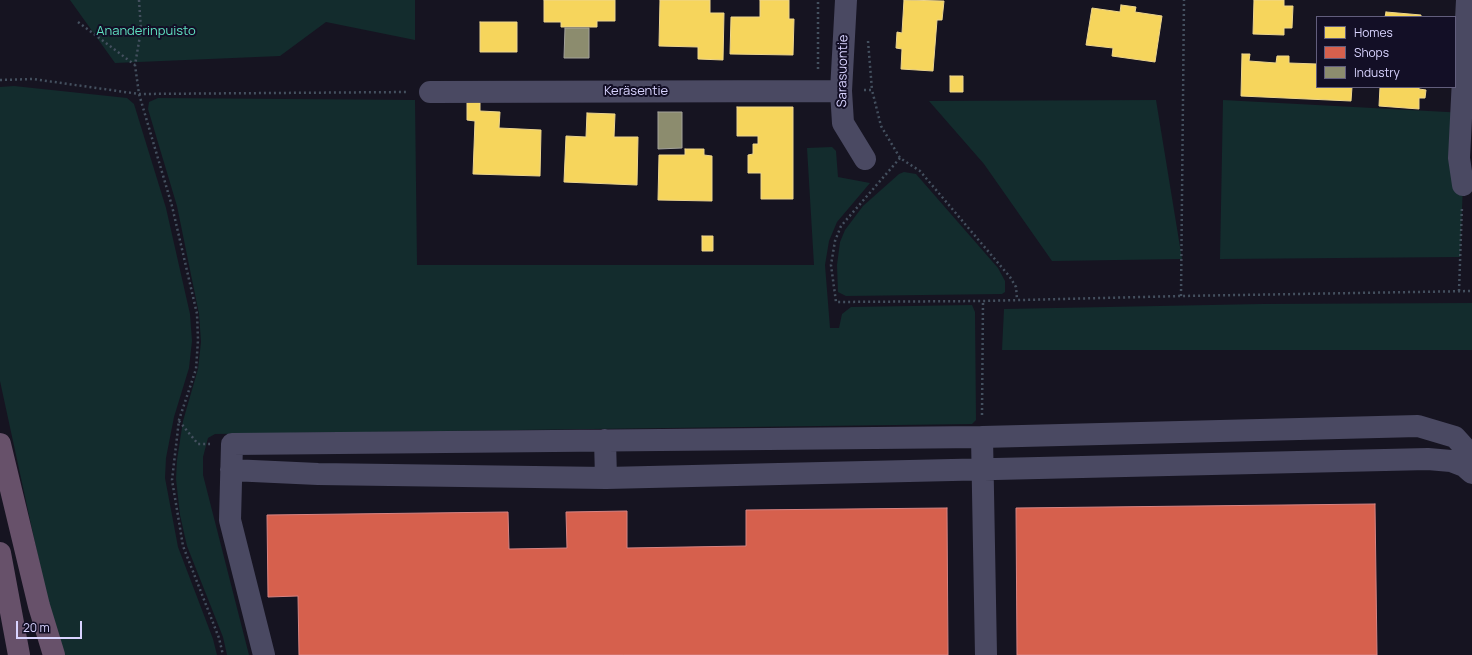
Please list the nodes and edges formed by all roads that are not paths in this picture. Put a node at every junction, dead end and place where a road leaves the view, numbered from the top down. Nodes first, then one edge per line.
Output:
1 (846, 0) edge
2 (1467, 0) edge
3 (841, 91) junction
4 (430, 92) road end
5 (865, 159) dead end
6 (1463, 185) road end
7 (982, 437) junction
8 (605, 440) junction
9 (0, 444) edge
10 (1472, 456) edge
11 (231, 470) junction
12 (983, 470) junction
13 (1472, 473) edge
14 (606, 478) junction
15 (0, 553) edge
16 (19, 655) edge
17 (54, 655) edge
18 (264, 655) edge
19 (986, 655) edge

1 - 3 street, Sarasuontie
2 - 6 street
3 - 4 street, Keräsentie
3 - 5 street, Sarasuontie
7 - 8 street
7 - 10 street
7 - 12 street
8 - 11 street
8 - 14 street
9 - 17 highway
11 - 14 street
11 - 18 street
12 - 13 street
12 - 14 street
12 - 19 street
15 - 16 highway

